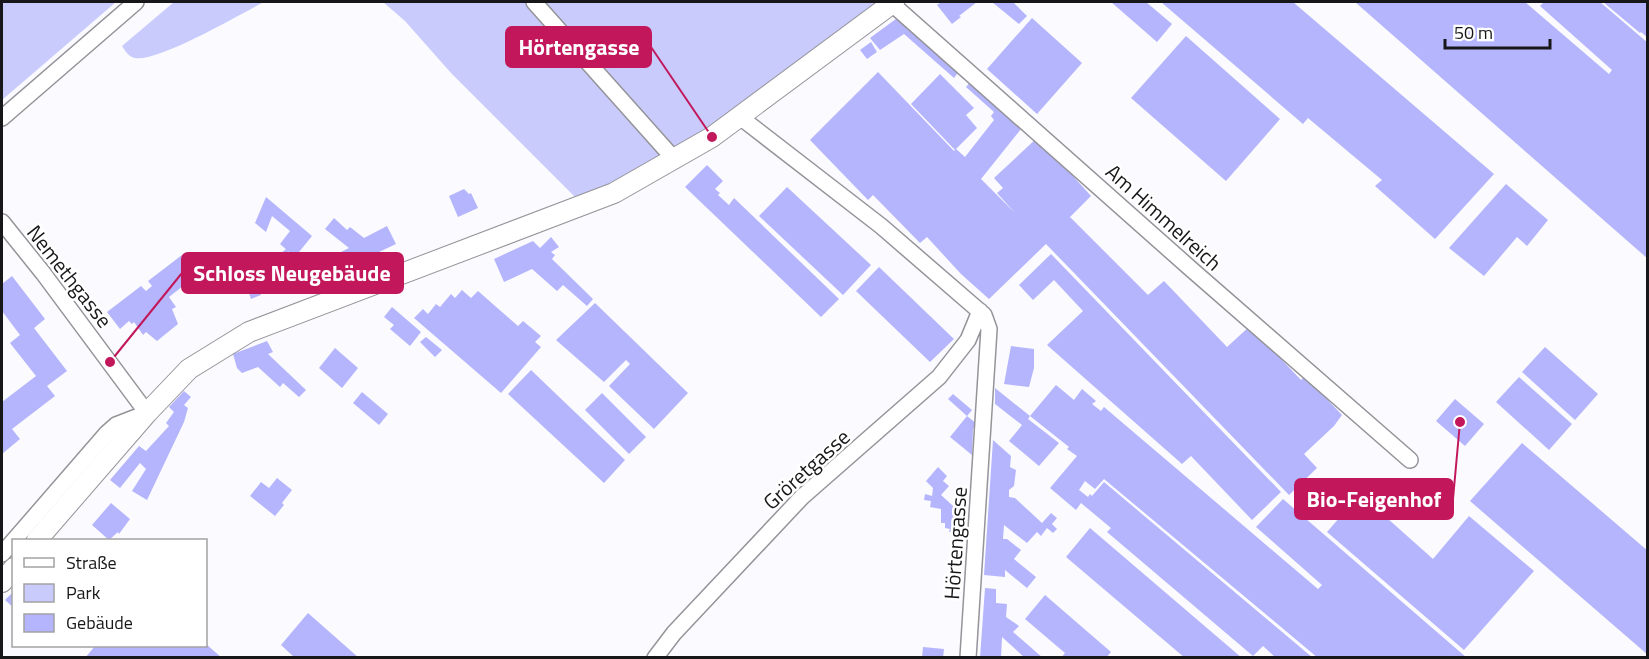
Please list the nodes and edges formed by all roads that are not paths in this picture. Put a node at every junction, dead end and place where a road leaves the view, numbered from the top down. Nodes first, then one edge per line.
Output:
1 (136, 2) edge
2 (534, 2) edge
3 (892, 2) edge
4 (740, 117) junction
5 (2, 118) edge
6 (675, 160) junction
7 (2, 222) edge
8 (981, 311) junction
9 (147, 413) junction
10 (1410, 460) dead end
11 (15, 539) edge
12 (39, 539) edge
13 (12, 542) edge
14 (2, 554) edge
15 (12, 570) edge
16 (2, 582) edge
17 (655, 657) edge
18 (968, 657) edge

1 - 5 street
2 - 6 street
3 - 4 main road
3 - 10 street, Am Himmelreich
4 - 6 main road
4 - 8 street
6 - 9 main road
7 - 9 street, Nemethgasse
8 - 17 street, Gröretgasse
8 - 18 street, Hörtengasse
9 - 11 street
9 - 12 main road
13 - 14 street
15 - 16 main road

